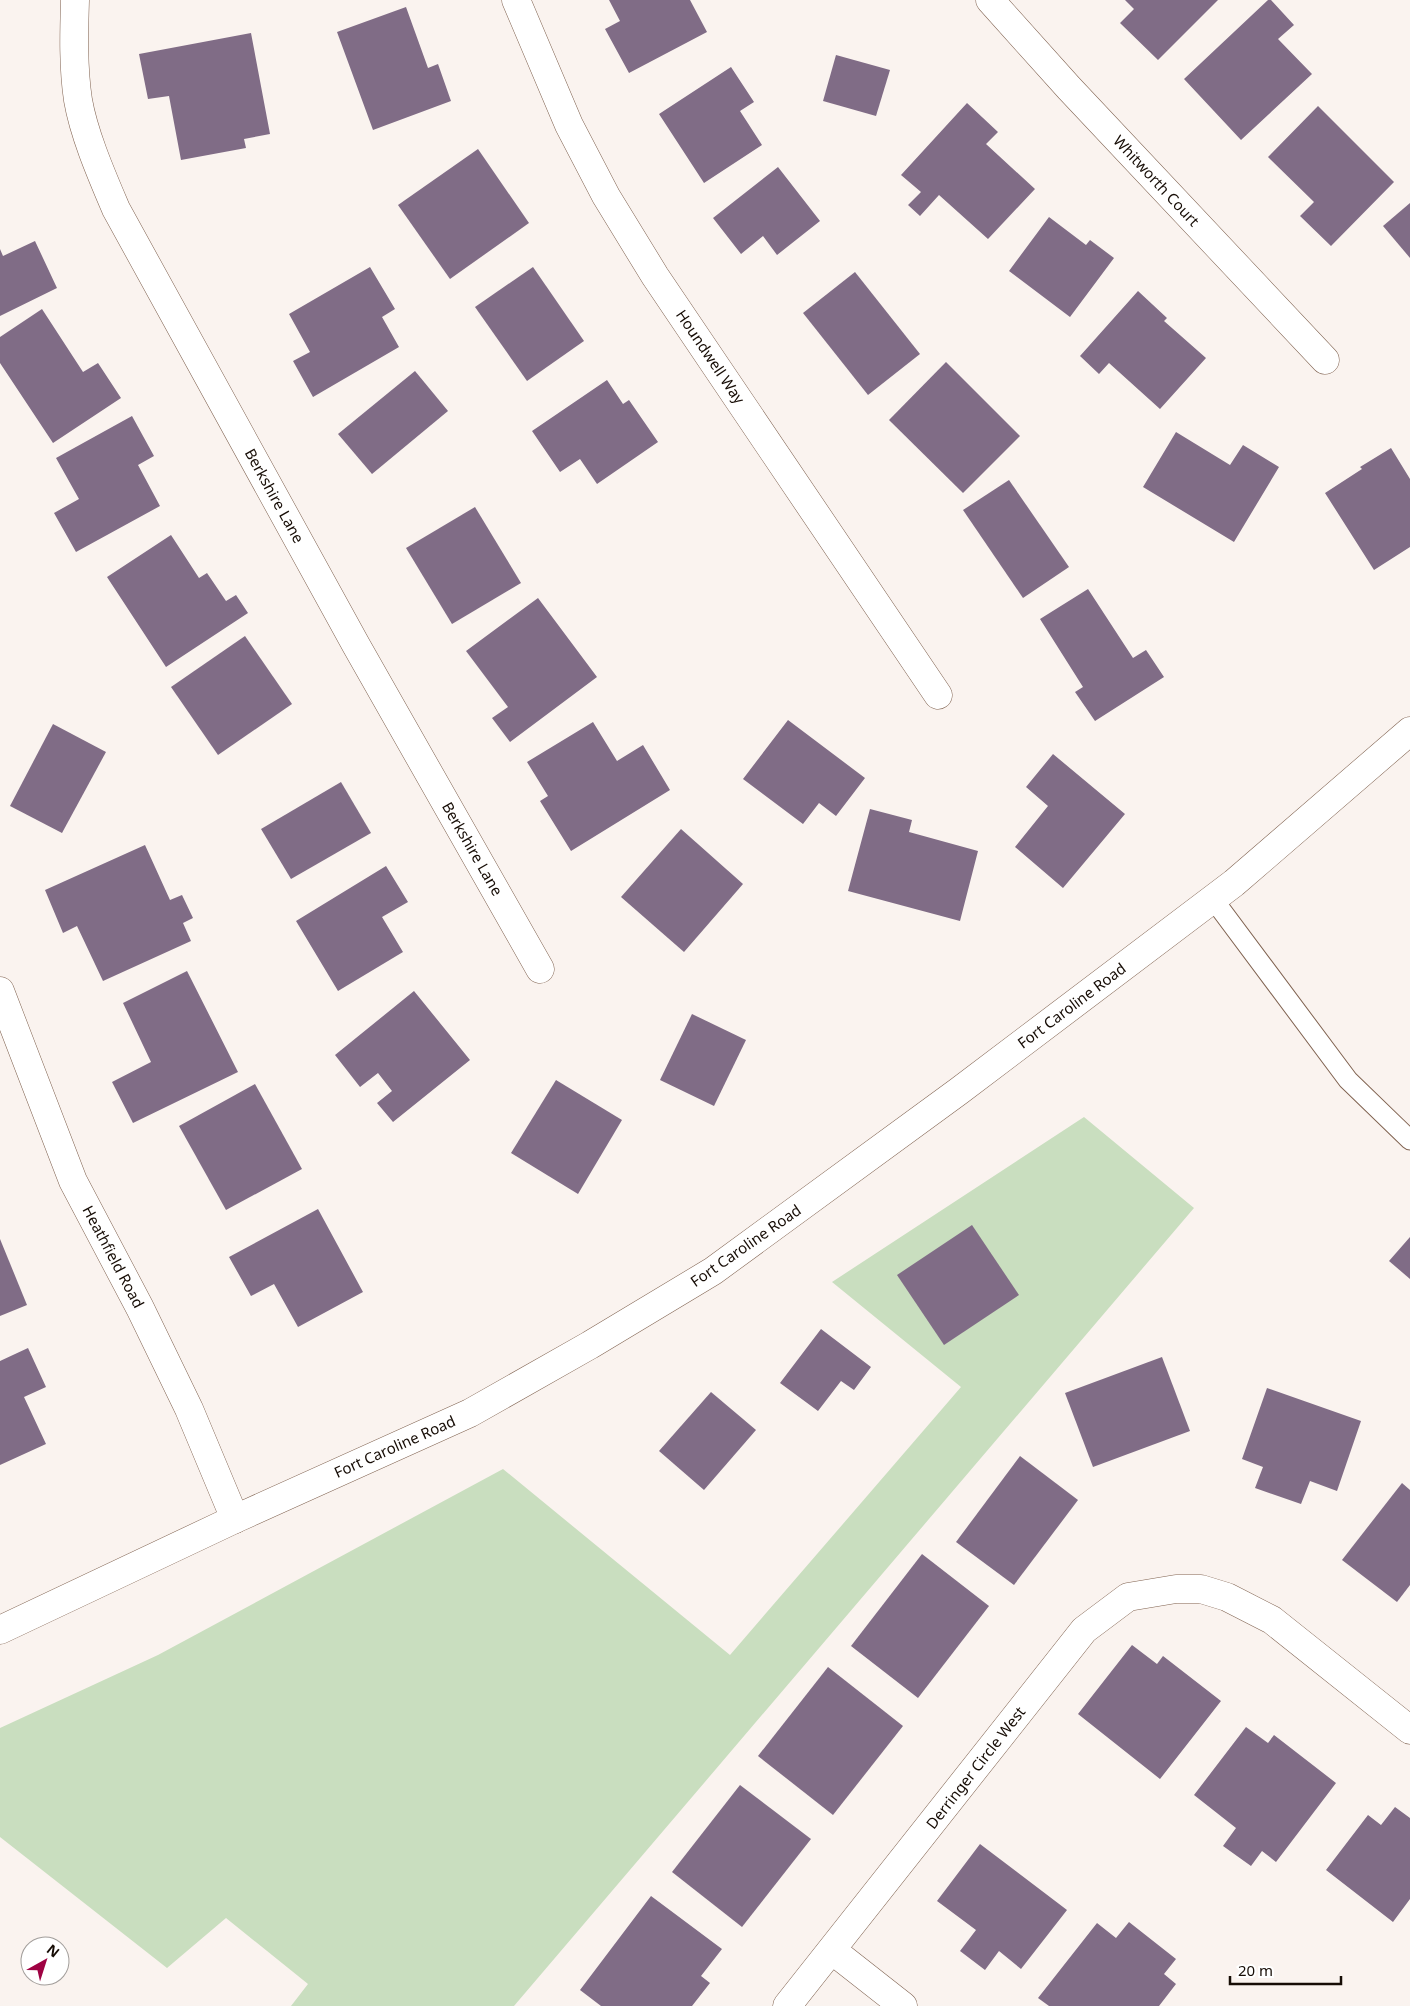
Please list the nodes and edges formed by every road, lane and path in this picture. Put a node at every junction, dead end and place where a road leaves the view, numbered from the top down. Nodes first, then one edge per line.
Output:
1 (76, 0) edge
2 (516, 0) edge
3 (990, 0) edge
4 (1325, 360) dead end
5 (938, 696) dead end
6 (1410, 732) edge
7 (1213, 899) junction
8 (540, 969) dead end
9 (0, 991) edge
10 (1410, 1140) edge
11 (235, 1519) junction
12 (0, 1630) edge
13 (1410, 1730) edge
14 (833, 1950) junction
15 (787, 2006) edge
16 (903, 2006) edge

1 - 8 street, Berkshire Lane
2 - 5 street, Houndwell Way
3 - 4 street, Whitworth Court
6 - 7 street, Fort Caroline Road
7 - 10 lane
7 - 11 street, Fort Caroline Road
9 - 11 street, Heathfield Road
11 - 12 street, Fort Caroline Road
13 - 14 street, Derringer Circle West
14 - 15 street, Derringer Circle West
14 - 16 street

